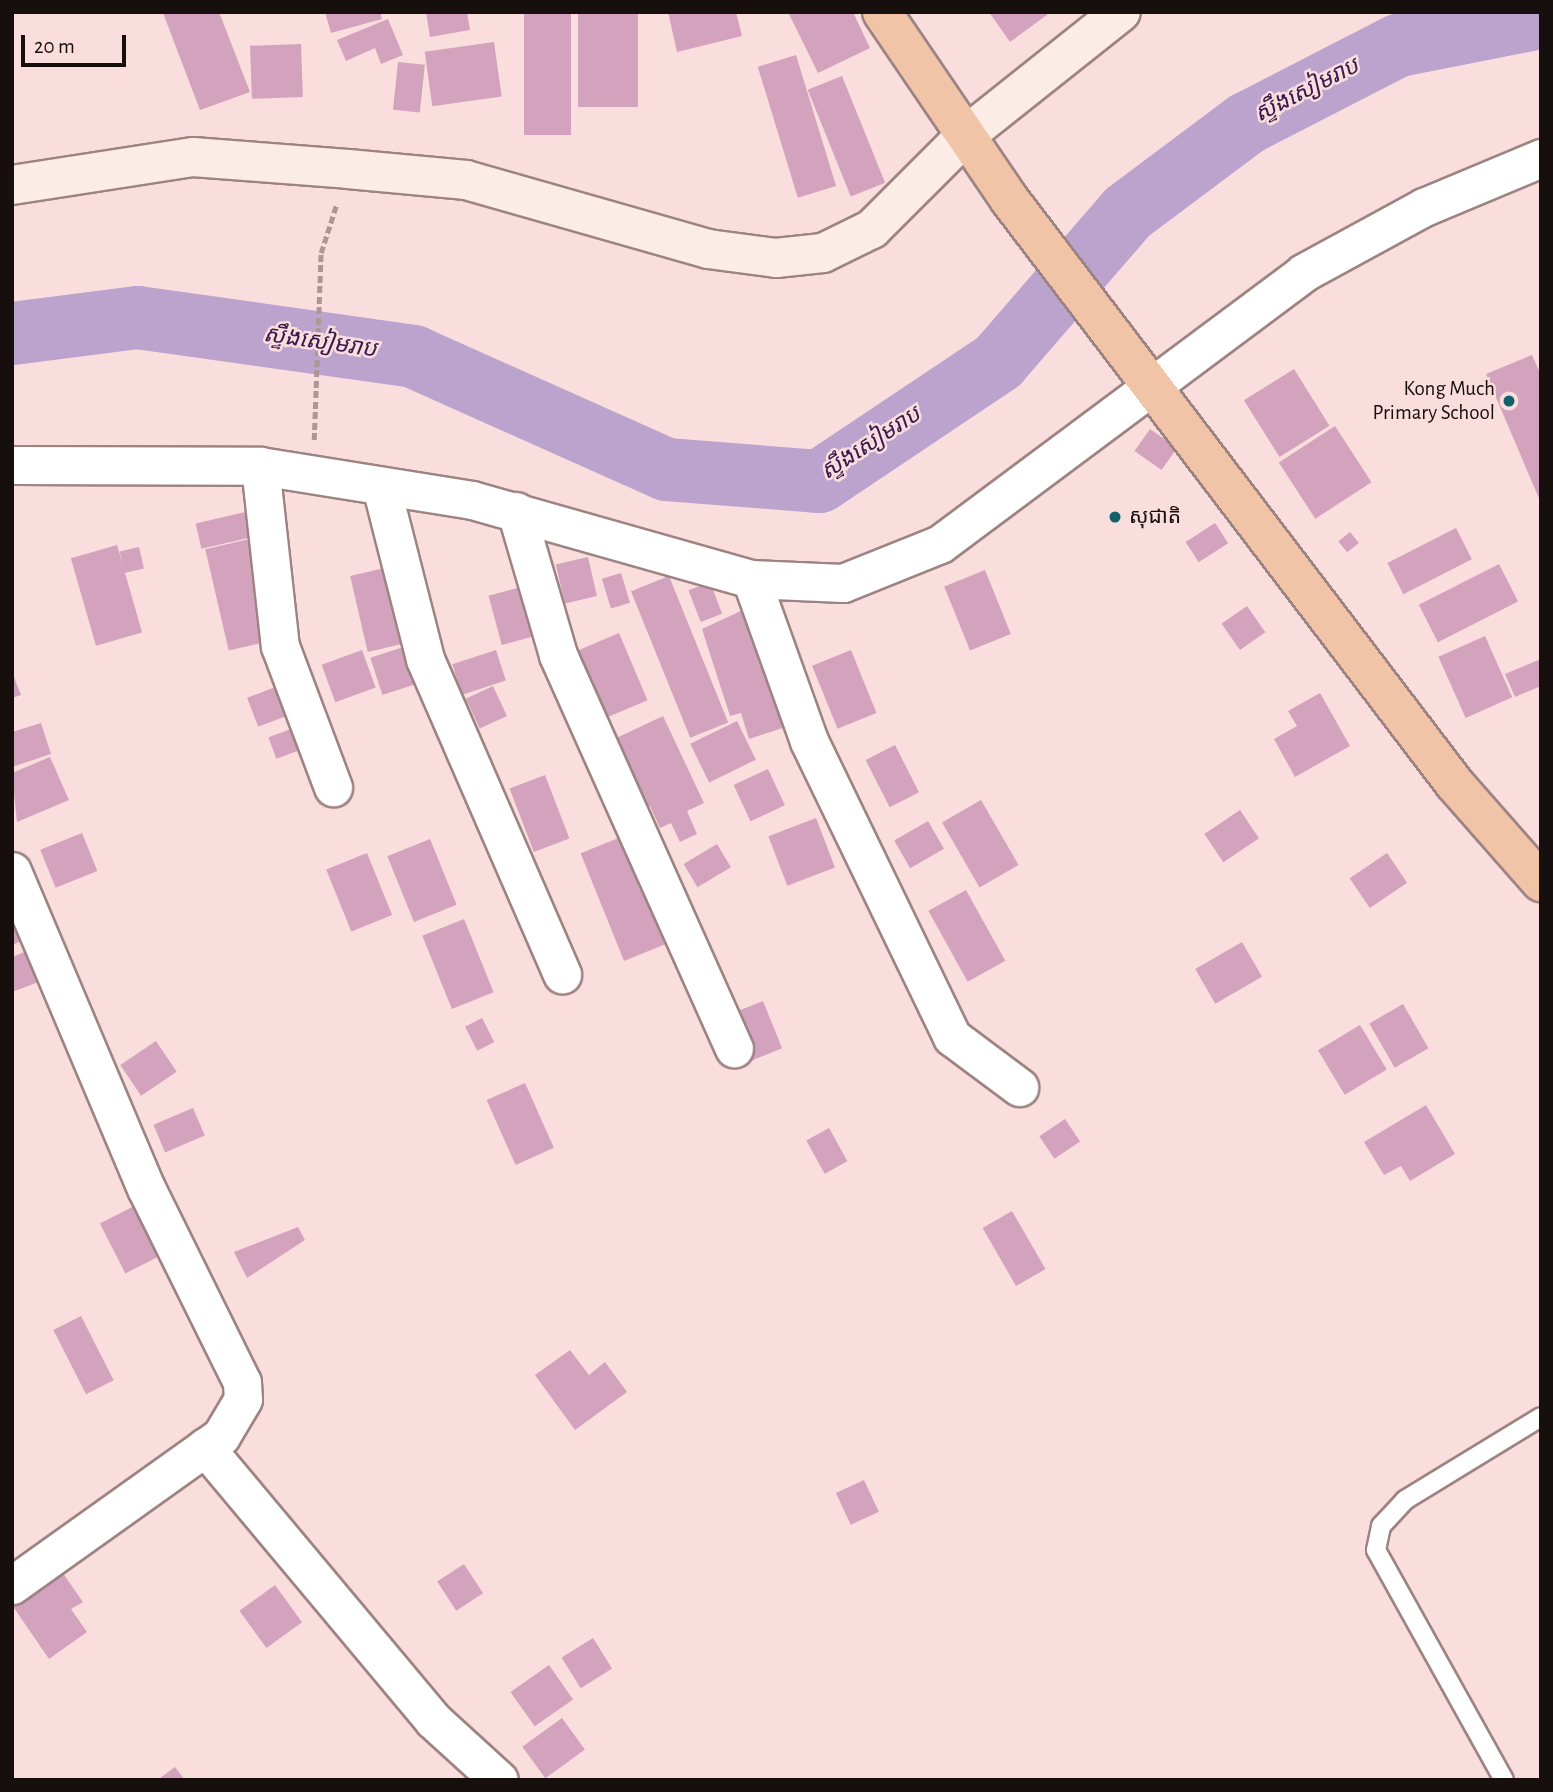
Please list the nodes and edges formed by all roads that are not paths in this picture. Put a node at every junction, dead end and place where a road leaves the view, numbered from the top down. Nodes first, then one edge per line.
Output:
1 (882, 12) edge
2 (1121, 12) edge
3 (965, 136) junction
4 (1541, 158) edge
5 (12, 185) edge
6 (1153, 382) junction
7 (12, 466) edge
8 (260, 466) junction
9 (381, 486) junction
10 (516, 512) junction
11 (751, 579) junction
12 (333, 787) dead end
13 (12, 871) edge
14 (1541, 882) edge
15 (562, 974) dead end
16 (734, 1048) dead end
17 (1018, 1087) dead end
18 (1541, 1417) edge
19 (205, 1447) junction
20 (12, 1585) edge
21 (499, 1780) edge
22 (1504, 1780) edge

1 - 3 highway
2 - 3 street
3 - 5 street
3 - 6 highway
4 - 6 street
6 - 11 street
6 - 14 highway
7 - 8 street
8 - 9 street
8 - 12 street
9 - 10 street
9 - 15 street
10 - 11 street
10 - 16 street
11 - 17 street
13 - 19 street
18 - 22 lane
19 - 20 street
19 - 21 street

